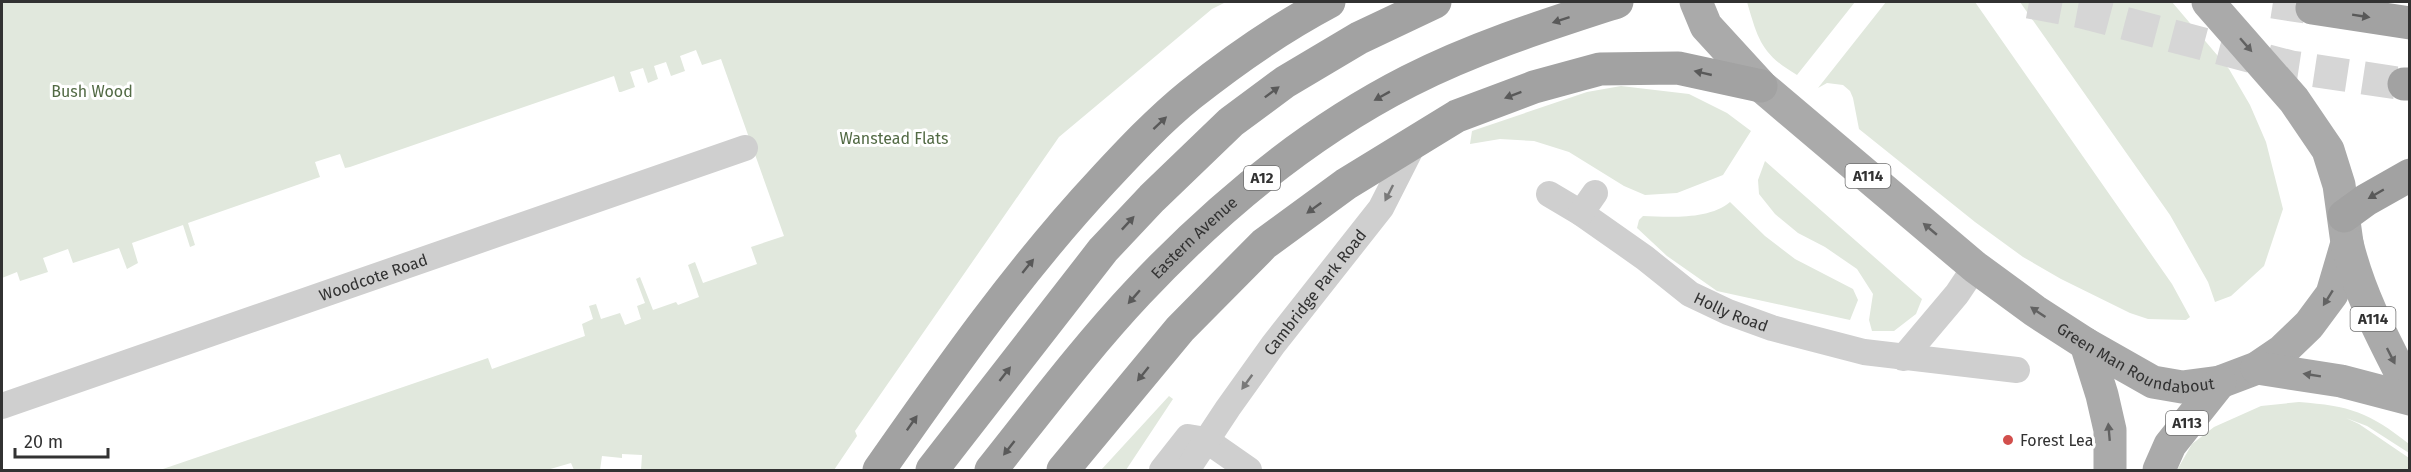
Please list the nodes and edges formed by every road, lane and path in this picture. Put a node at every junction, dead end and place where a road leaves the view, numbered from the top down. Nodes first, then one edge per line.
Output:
1 (1329, 2) edge
2 (1435, 2) edge
3 (1617, 2) edge
4 (1696, 2) edge
5 (2208, 2) edge
6 (2312, 8) dead end
7 (2409, 24) edge
8 (1761, 86) junction
9 (1416, 141) junction
10 (745, 148) dead end
11 (2409, 175) edge
12 (1549, 195) dead end
13 (2346, 229) junction
14 (1975, 267) junction
15 (2086, 345) junction
16 (1903, 358) junction
17 (2257, 368) junction
18 (2017, 370) dead end
19 (2220, 382) junction
20 (2409, 391) edge
21 (2409, 399) edge
22 (2, 406) edge
23 (1206, 440) junction
24 (879, 471) edge
25 (932, 471) edge
26 (991, 471) edge
27 (1063, 471) edge
28 (1162, 471) edge
29 (1187, 471) edge
30 (1249, 471) edge
31 (2110, 471) edge
32 (2159, 471) edge

24 -> 1 highway
25 -> 2 highway
3 -> 26 highway, Eastern Avenue / A12
4 - 8 main road, Green Man Roundabout / A114
5 -> 13 main road, Green Man Roundabout / A114
6 -> 7 highway
8 -> 9 highway
14 -> 8 main road, Green Man Roundabout / A114
9 -> 23 street, Cambridge Park Road
9 -> 27 highway
10 - 22 street, Woodcote Road
11 -> 13 highway
12 - 16 street, Holly Road
13 -> 17 main road, Green Man Roundabout / A114
13 -> 20 main road, A114
15 -> 14 main road, Green Man Roundabout / A114
14 - 16 street
15 - 19 main road, Green Man Roundabout / A114
31 -> 15 main road
16 - 18 street, Holly Road
17 - 19 main road, Green Man Roundabout / A114
21 -> 17 main road, A114
19 - 32 main road, A113
23 - 28 street
23 - 29 street, Cambridge Park Road
23 - 30 street

